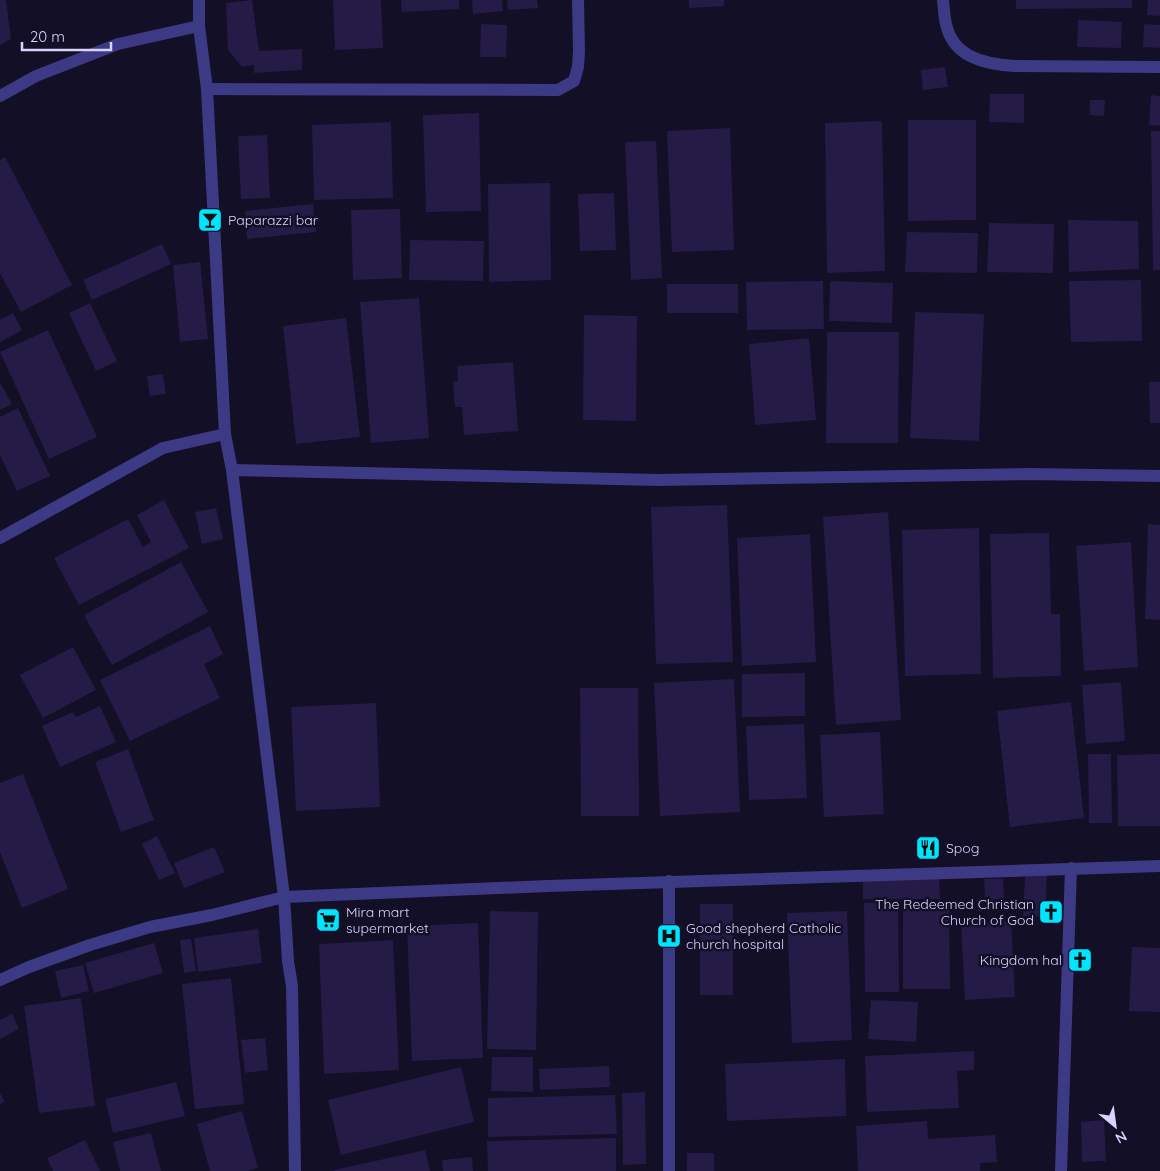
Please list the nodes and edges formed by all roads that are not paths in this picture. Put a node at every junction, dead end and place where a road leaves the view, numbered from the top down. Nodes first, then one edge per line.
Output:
1 (198, 0) edge
2 (578, 0) edge
3 (944, 0) edge
4 (199, 26) junction
5 (1160, 67) edge
6 (207, 90) junction
7 (0, 96) edge
8 (225, 434) junction
9 (232, 470) junction
10 (1160, 476) edge
11 (0, 538) edge
12 (1160, 866) edge
13 (1071, 868) junction
14 (669, 882) junction
15 (284, 897) junction
16 (0, 980) edge
17 (295, 1171) edge
18 (669, 1171) edge
19 (1061, 1171) edge

1 - 4 street
2 - 6 street
3 - 5 street
4 - 6 street
4 - 7 street
6 - 8 street
8 - 9 street
8 - 11 street
9 - 10 street
9 - 15 street
12 - 13 street
13 - 14 street
13 - 19 street
14 - 15 street
14 - 18 street
15 - 16 street
15 - 17 street

